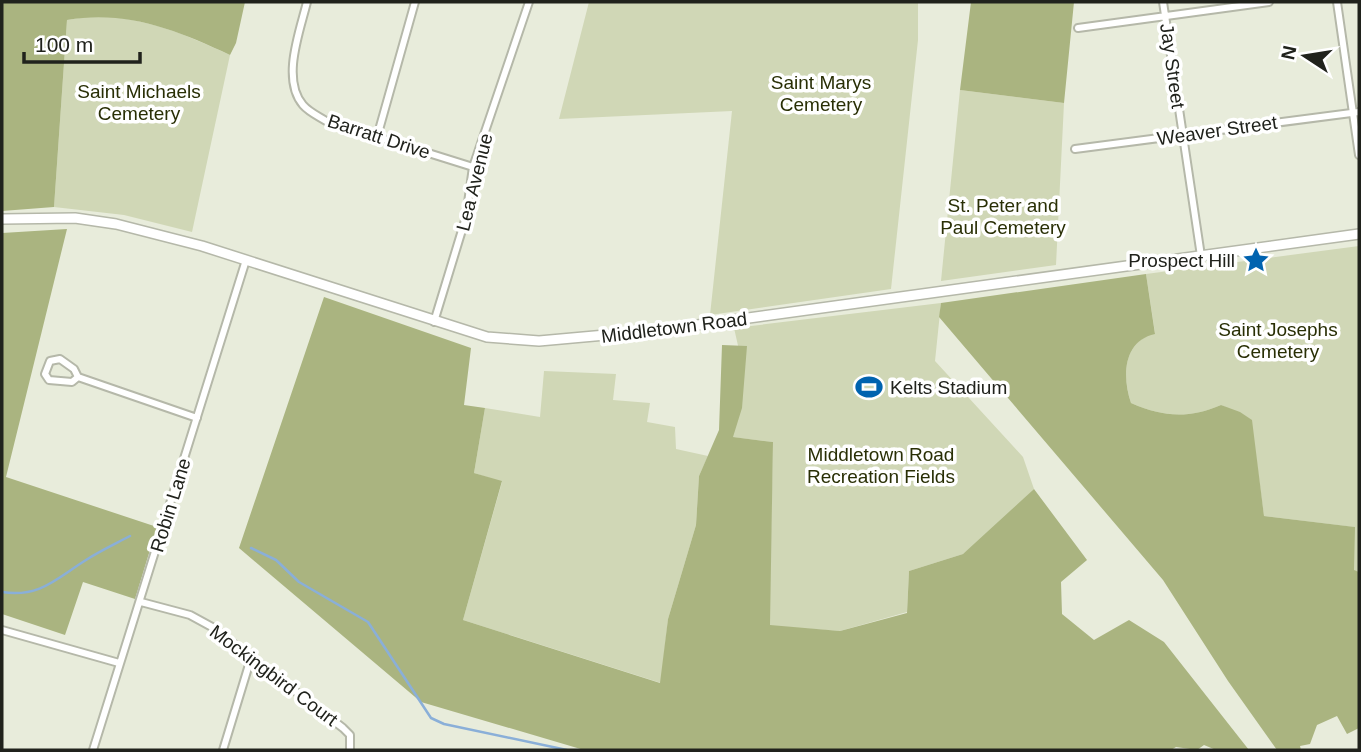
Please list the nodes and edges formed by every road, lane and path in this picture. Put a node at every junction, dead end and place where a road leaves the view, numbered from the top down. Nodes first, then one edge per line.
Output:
1 (307, 2) edge
2 (415, 2) edge
3 (529, 2) edge
4 (1163, 2) edge
5 (1269, 2) edge
6 (1337, 2) edge
7 (1166, 16) junction
8 (1078, 28) dead end
9 (1356, 112) edge
10 (1183, 135) junction
11 (377, 137) junction
12 (1075, 149) dead end
13 (1359, 155) edge
14 (473, 167) junction
15 (2, 219) edge
16 (1359, 234) edge
17 (1201, 256) junction
18 (246, 260) junction
19 (434, 322) junction
20 (78, 377) junction
21 (197, 418) junction
22 (141, 602) junction
23 (2, 630) edge
24 (251, 658) junction
25 (119, 663) junction
26 (93, 750) edge
27 (223, 750) edge
28 (350, 750) edge

1 - 11 street, Barratt Drive
2 - 11 street
3 - 14 street, Lea Avenue
4 - 7 street, Jay Street
5 - 7 street
6 - 9 street
7 - 8 street
7 - 10 street, Jay Street
9 - 10 street, Weaver Street
9 - 13 street
10 - 12 street, Weaver Street
10 - 17 street, Jay Street
11 - 14 street, Barratt Drive
14 - 19 street, Lea Avenue
15 - 18 street, Middletown Road
16 - 17 street, Middletown Road
17 - 19 street, Middletown Road
18 - 19 street, Middletown Road
18 - 21 street, Robin Lane
20 - 20 street
20 - 21 street
21 - 22 street, Robin Lane
22 - 24 street, Mockingbird Court
22 - 25 street, Robin Lane
23 - 25 street
24 - 27 street
24 - 28 street, Mockingbird Court
25 - 26 street, Robin Lane

